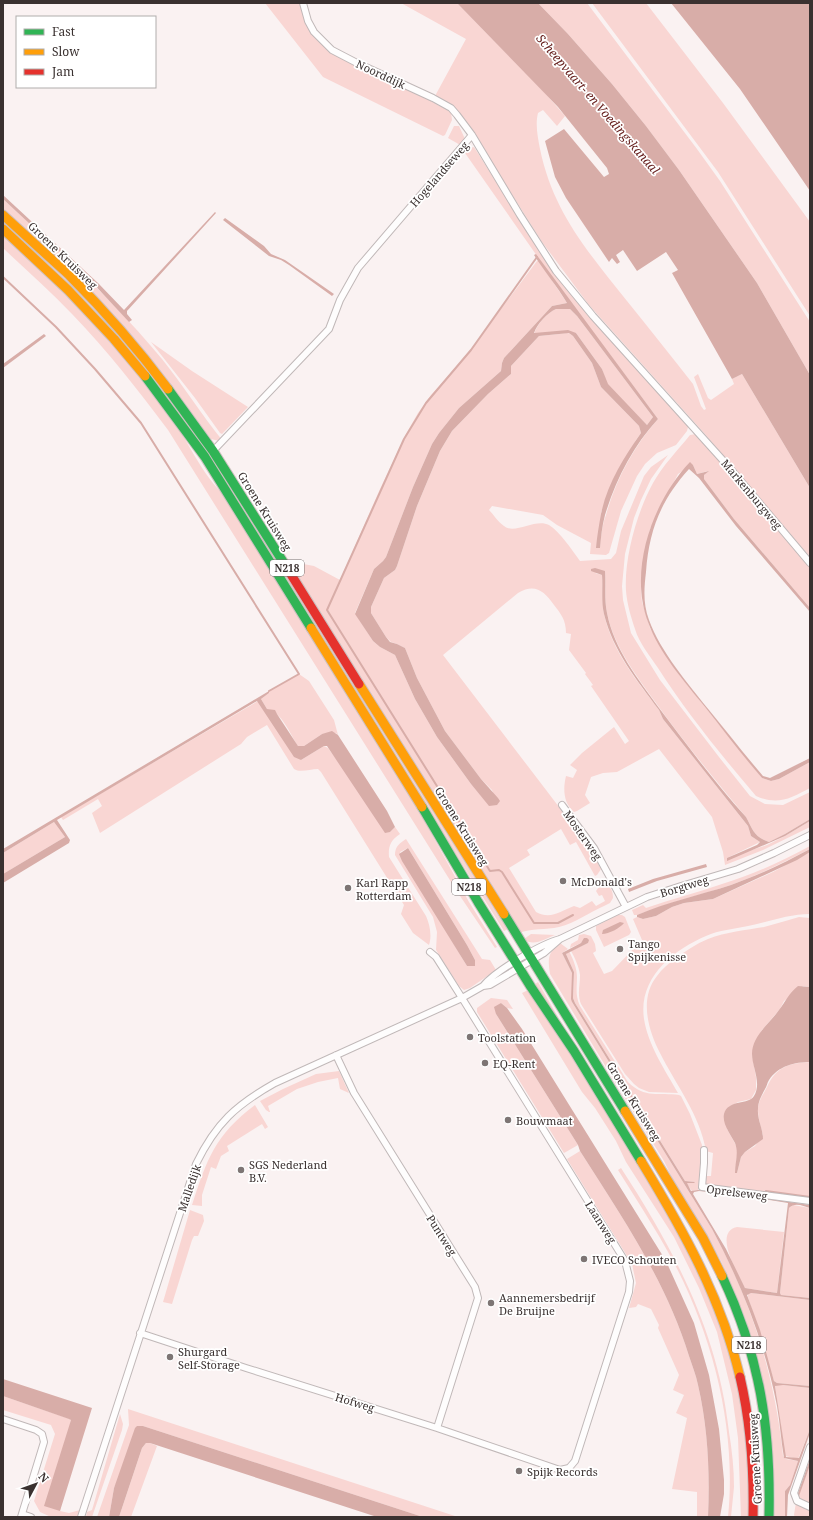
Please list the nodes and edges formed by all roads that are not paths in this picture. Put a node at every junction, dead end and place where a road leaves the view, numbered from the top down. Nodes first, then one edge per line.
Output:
1 (303, 3) edge
2 (472, 135) junction
3 (3, 215) edge
4 (3, 229) edge
5 (694, 427) joint
6 (213, 451) junction
7 (205, 457) junction
8 (810, 563) edge
9 (562, 805) dead end
10 (810, 835) edge
11 (626, 907) junction
12 (430, 952) dead end
13 (531, 957) junction
14 (517, 965) junction
15 (462, 998) junction
16 (336, 1055) junction
17 (704, 1150) dead end
18 (810, 1201) edge
19 (140, 1333) junction
20 (3, 1419) edge
21 (438, 1428) junction
22 (810, 1447) edge
23 (569, 1468) joint
24 (810, 1507) edge
25 (22, 1516) edge
26 (31, 1517) edge
27 (81, 1517) edge
28 (753, 1517) edge
29 (769, 1517) edge

1 - 2 street, Noorddijk
2 - 5 street, Hogelandseweg
2 - 6 street, Hogelandseweg
3 - 6 main road, Groene Kruisweg / N218
4 - 7 main road, Groene Kruisweg / N218
5 - 8 street, Markenburgweg
6 - 7 street, Hogelandseweg
6 - 13 main road, Groene Kruisweg / N218
7 - 14 main road, Groene Kruisweg / N218
9 - 11 street, Mosterweg
10 - 11 street, Borgtweg
11 - 13 street, Borgtweg
12 - 15 street
13 - 14 street, Borgtweg
13 - 29 main road, Groene Kruisweg / N218
14 - 15 street, Malledijk
14 - 28 main road, Groene Kruisweg / N218
15 - 16 street, Malledijk
15 - 23 street, Laanweg
16 - 19 street, Malledijk
16 - 21 street, Puntweg
17 - 18 street, Oprelseweg
19 - 21 street, Hofweg
19 - 27 street, Malledijk
20 - 25 street
21 - 23 street, Hofweg
22 - 24 street
25 - 26 street

